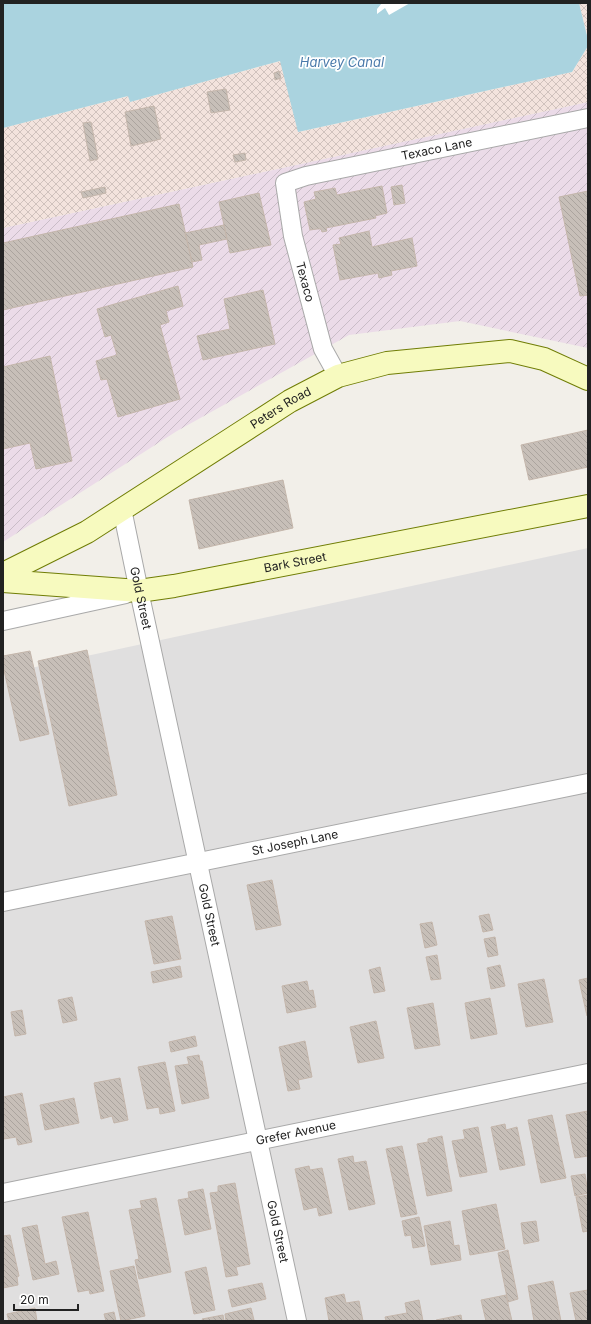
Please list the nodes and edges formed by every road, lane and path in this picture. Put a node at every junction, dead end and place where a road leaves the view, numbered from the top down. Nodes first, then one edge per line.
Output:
1 (588, 118) edge
2 (285, 183) joint
3 (338, 376) junction
4 (588, 379) edge
5 (588, 506) edge
6 (122, 509) junction
7 (3, 574) edge
8 (3, 581) edge
9 (139, 591) junction
10 (3, 621) edge
11 (588, 783) edge
12 (198, 862) junction
13 (3, 902) edge
14 (588, 1073) edge
15 (258, 1140) junction
16 (3, 1193) edge
17 (297, 1321) edge

1 - 2 street, Texaco Lane
2 - 3 street, Texaco
3 - 4 main road, Peters Road
3 - 6 main road, Peters Road
5 - 9 main road, Bark Street
6 - 7 main road, Peters Road
6 - 9 street, Gold Street
8 - 9 main road
9 - 10 street, Bark Street
9 - 12 street, Gold Street
11 - 12 street, St Joseph Lane
12 - 13 street, St Joseph Lane
12 - 15 street, Gold Street
14 - 15 street, Grefer Avenue
15 - 16 street, Grefer Avenue
15 - 17 street, Gold Street

